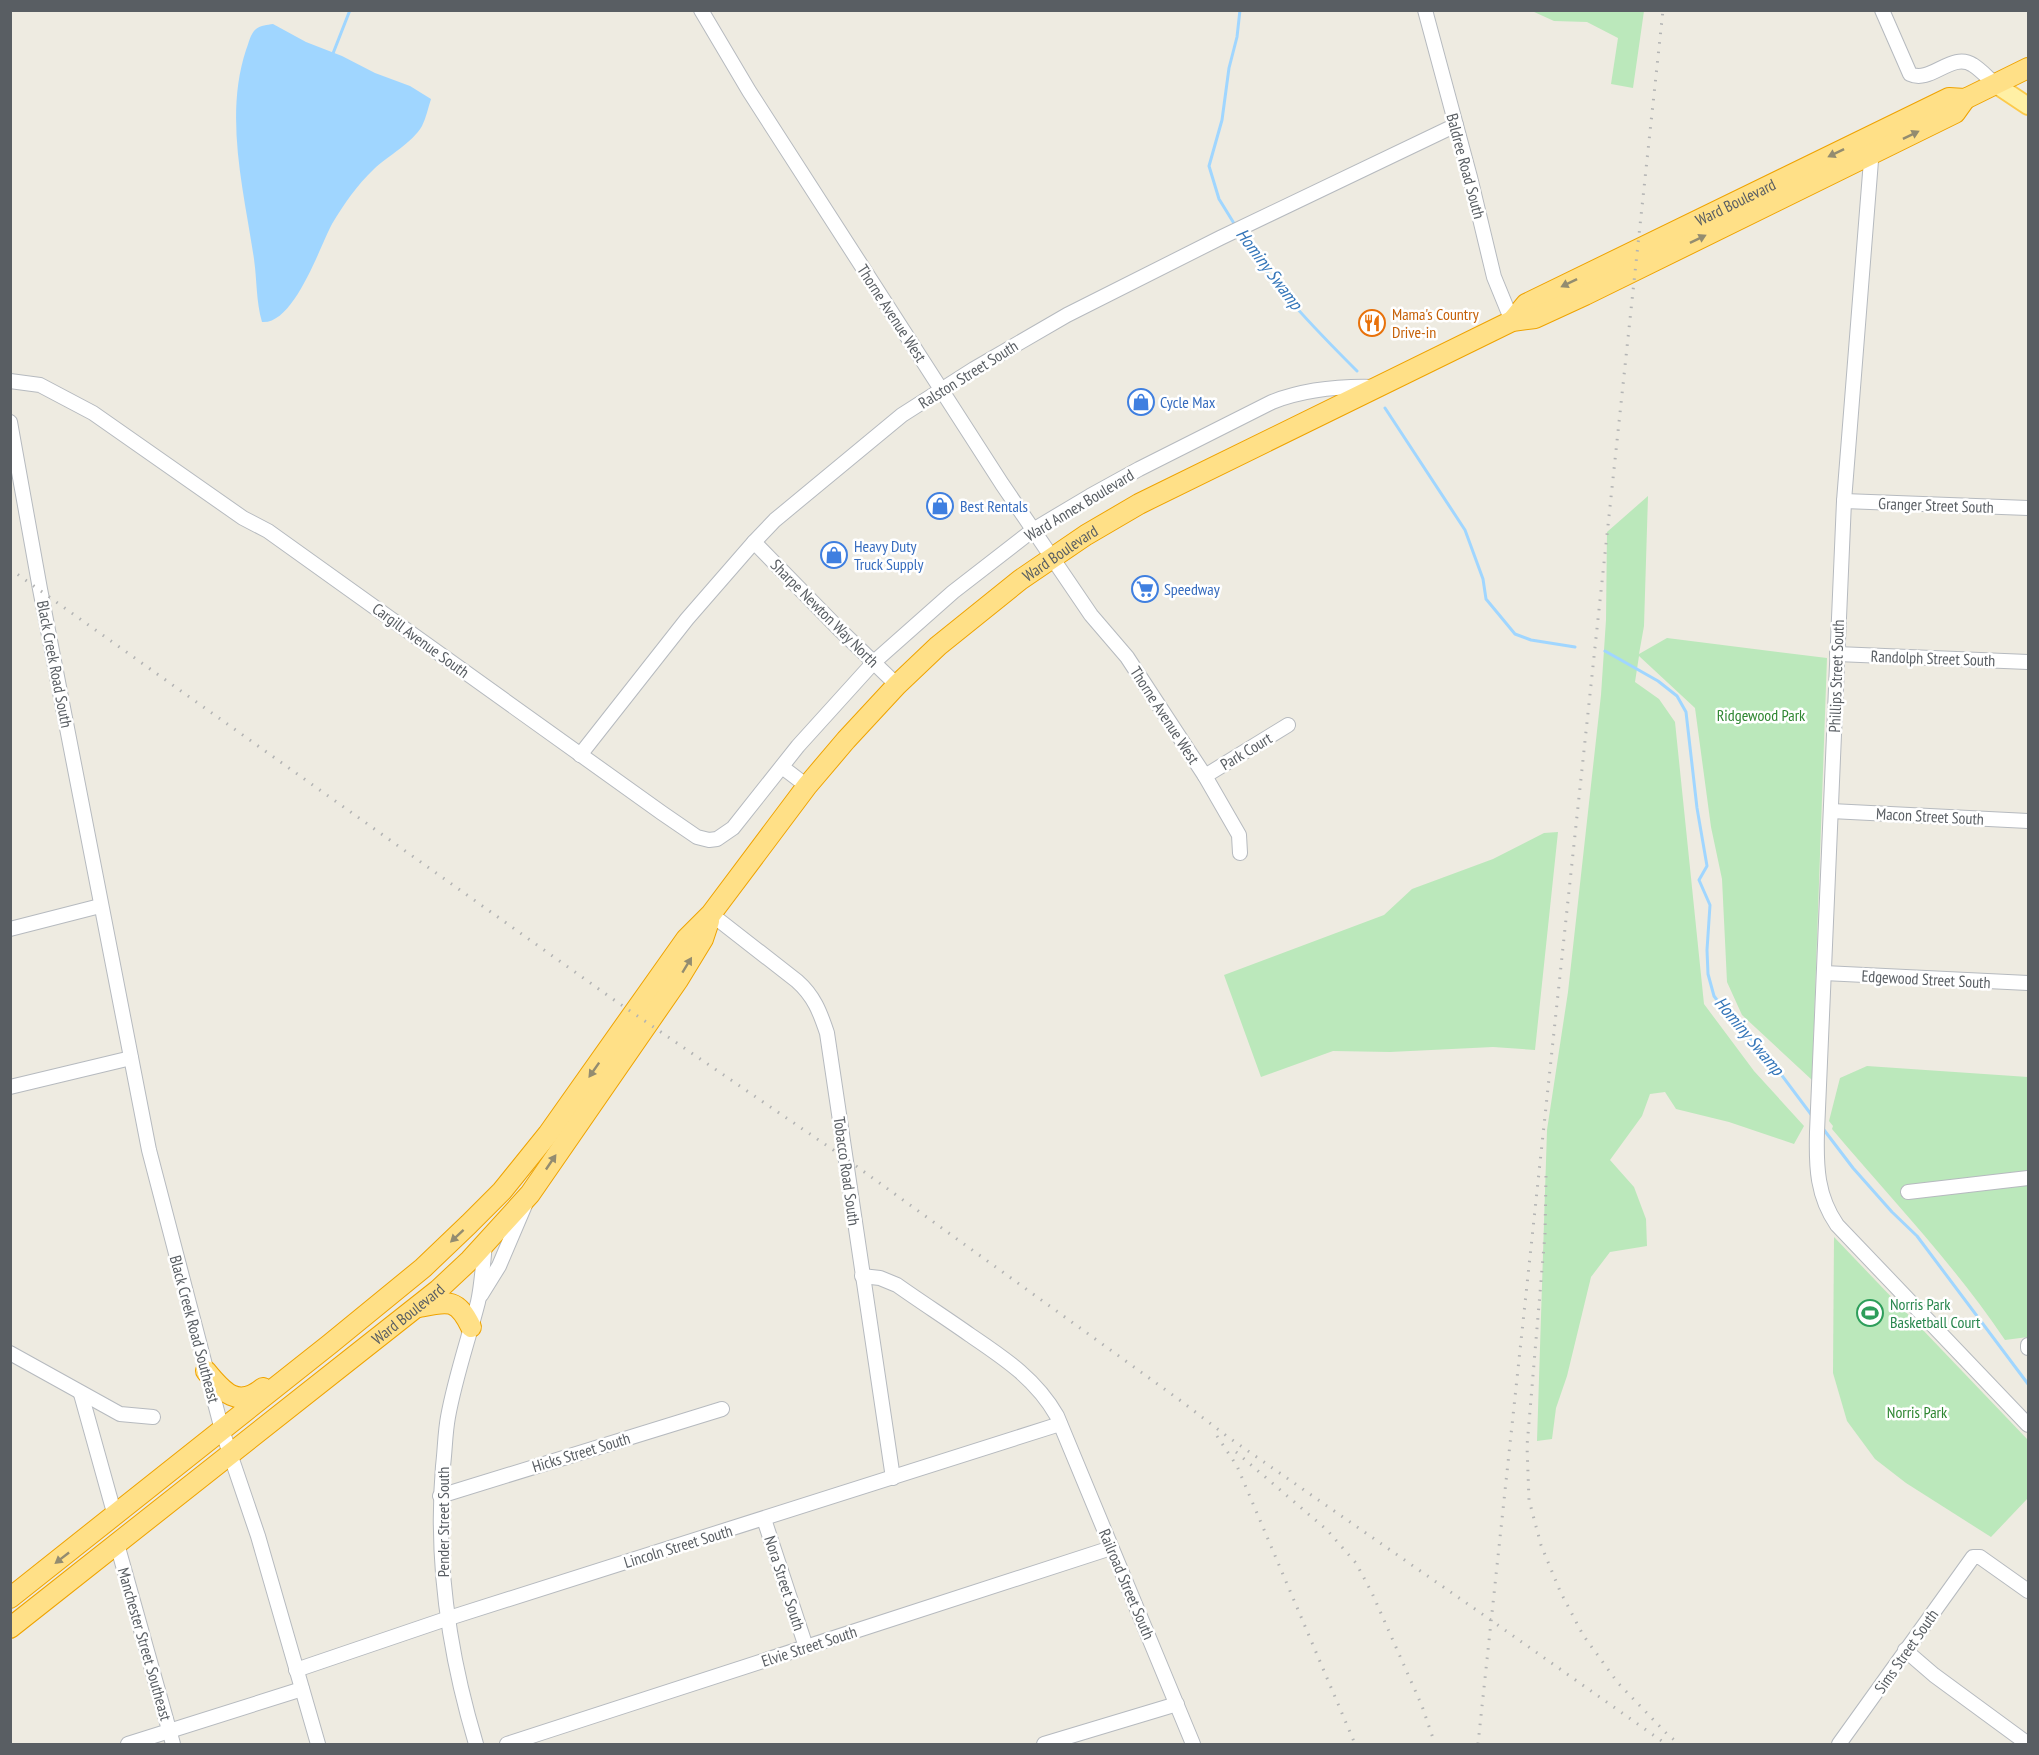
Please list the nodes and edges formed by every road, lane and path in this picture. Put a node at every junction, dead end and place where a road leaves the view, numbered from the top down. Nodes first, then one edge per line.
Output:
1 (701, 10) edge
2 (1425, 10) edge
3 (1882, 10) edge
4 (2028, 68) edge
5 (1995, 84) junction
6 (2028, 106) edge
7 (1456, 125) junction
8 (1873, 144) junction
9 (1512, 321) junction
10 (10, 381) edge
11 (1376, 387) junction
12 (943, 390) junction
13 (10, 422) edge
14 (1844, 501) junction
15 (2028, 508) edge
16 (1033, 530) junction
17 (754, 542) junction
18 (1052, 558) junction
19 (1837, 654) junction
20 (2028, 662) edge
21 (874, 663) junction
22 (897, 685) junction
23 (1288, 725) dead end
24 (580, 755) junction
25 (782, 767) junction
26 (1204, 776) junction
27 (807, 786) junction
28 (1831, 811) junction
29 (2028, 821) edge
30 (1240, 853) dead end
31 (100, 906) junction
32 (711, 914) junction
33 (10, 929) edge
34 (1824, 973) junction
35 (2028, 983) edge
36 (131, 1058) junction
37 (10, 1087) edge
38 (2028, 1178) edge
39 (1908, 1192) dead end
40 (530, 1194) junction
41 (494, 1198) junction
42 (485, 1244) junction
43 (862, 1276) junction
44 (400, 1286) junction
45 (478, 1300) junction
46 (414, 1308) junction
47 (471, 1327) junction
48 (10, 1353) edge
49 (206, 1371) junction
50 (290, 1376) junction
51 (81, 1394) junction
52 (722, 1409) dead end
53 (153, 1417) dead end
54 (1060, 1424) junction
55 (2028, 1425) edge
56 (226, 1442) junction
57 (893, 1478) junction
58 (440, 1496) junction
59 (115, 1516) junction
60 (765, 1519) junction
61 (117, 1544) junction
62 (1111, 1548) junction
63 (2028, 1591) edge
64 (50, 1597) junction
65 (10, 1598) edge
66 (447, 1619) junction
67 (10, 1628) edge
68 (806, 1647) junction
69 (1905, 1650) junction
70 (296, 1670) junction
71 (302, 1689) junction
72 (1177, 1704) junction
73 (171, 1738) edge
74 (128, 1744) edge
75 (318, 1744) edge
76 (476, 1744) edge
77 (507, 1744) edge
78 (1044, 1744) edge
79 (1193, 1744) edge
80 (1839, 1744) edge
81 (2028, 1744) edge

1 - 12 street, Thorne Avenue West
2 - 7 street, Baldree Road South
3 - 5 street
4 - 5 highway, Ward Boulevard
5 - 6 main road
5 - 8 highway, Ward Boulevard
7 - 9 street, Baldree Road South
7 - 12 street, Ralston Street South
8 - 9 highway, Ward Boulevard
8 - 14 street, Phillips Street South
9 - 11 highway, Ward Boulevard
10 - 24 street, Cargill Avenue South
11 - 16 street, Ward Annex Boulevard
11 - 18 highway, Ward Boulevard
12 - 16 street, Thorne Avenue West
12 - 17 street, Ralston Street South
13 - 31 street, Black Creek Road South
14 - 15 street, Granger Street South
14 - 19 street, Phillips Street South
16 - 18 street, Thorne Avenue West
16 - 21 street, Ward Annex Boulevard
17 - 21 street, Sharpe Newton Way North
17 - 24 street, Ralston Street South
18 - 22 highway, Ward Boulevard
18 - 26 street, Thorne Avenue West
19 - 20 street, Randolph Street South
19 - 28 street, Phillips Street South
21 - 22 street, Sharpe Newton Way North
21 - 25 street, Ward Annex Boulevard
22 - 27 highway, Ward Boulevard
23 - 26 street, Park Court
24 - 25 street, Cargill Avenue South
25 - 27 street
26 - 30 street, Thorne Avenue West
27 - 32 highway, Ward Boulevard
28 - 29 street, Macon Street South
28 - 34 street, Phillips Street South
31 - 33 street
31 - 36 street, Black Creek Road Southeast
40 -> 32 highway, Ward Boulevard
32 -> 41 highway, Ward Boulevard
32 - 43 street, Tobacco Road South
34 - 35 street, Edgewood Street South
34 - 55 street, Phillips Street South
36 - 37 street
36 - 49 street, Black Creek Road Southeast
38 - 39 street
40 - 42 highway, Ward Boulevard
40 - 45 street, Pender Street South
41 - 42 highway
41 -> 44 highway, Ward Boulevard
42 - 45 street, Pender Street South
42 - 46 highway, Ward Boulevard
43 - 54 street, Railroad Street South
43 - 57 street, Tobacco Road South
44 - 50 highway, Ward Boulevard
44 - 56 highway
45 - 47 street, Pender Street South
46 - 47 highway
46 - 56 highway, Ward Boulevard
47 - 58 street, Pender Street South
48 - 51 street
49 - 50 highway
49 - 56 street, Black Creek Road Southeast
50 - 56 highway, Ward Boulevard
51 - 53 street
51 - 59 street
52 - 58 street, Hicks Street South
54 - 57 street, Lincoln Street South
54 - 62 street, Railroad Street South
56 - 59 highway, Ward Boulevard
56 - 61 highway, Ward Boulevard
56 - 64 highway
56 - 70 street, Black Creek Road Southeast
57 - 60 street, Lincoln Street South
58 - 66 street, Pender Street South
59 -> 65 highway, Ward Boulevard
60 - 66 street, Lincoln Street South
60 - 68 street, Nora Street South
61 - 64 highway, Ward Boulevard
61 - 73 street, Manchester Street Southeast
62 - 68 street, Elvie Street South
62 - 72 street, Railroad Street South
63 - 69 street, Sims Street South
64 - 67 highway, Ward Boulevard
66 - 70 street, Lincoln Street South
66 - 76 street, Pender Street South
68 - 77 street, Elvie Street South
69 - 80 street, Sims Street South
69 - 81 street
70 - 71 street, Black Creek Road Southeast
71 - 73 street
71 - 75 street, Black Creek Road Southeast
72 - 78 street
72 - 79 street, Railroad Street South
73 - 74 street

